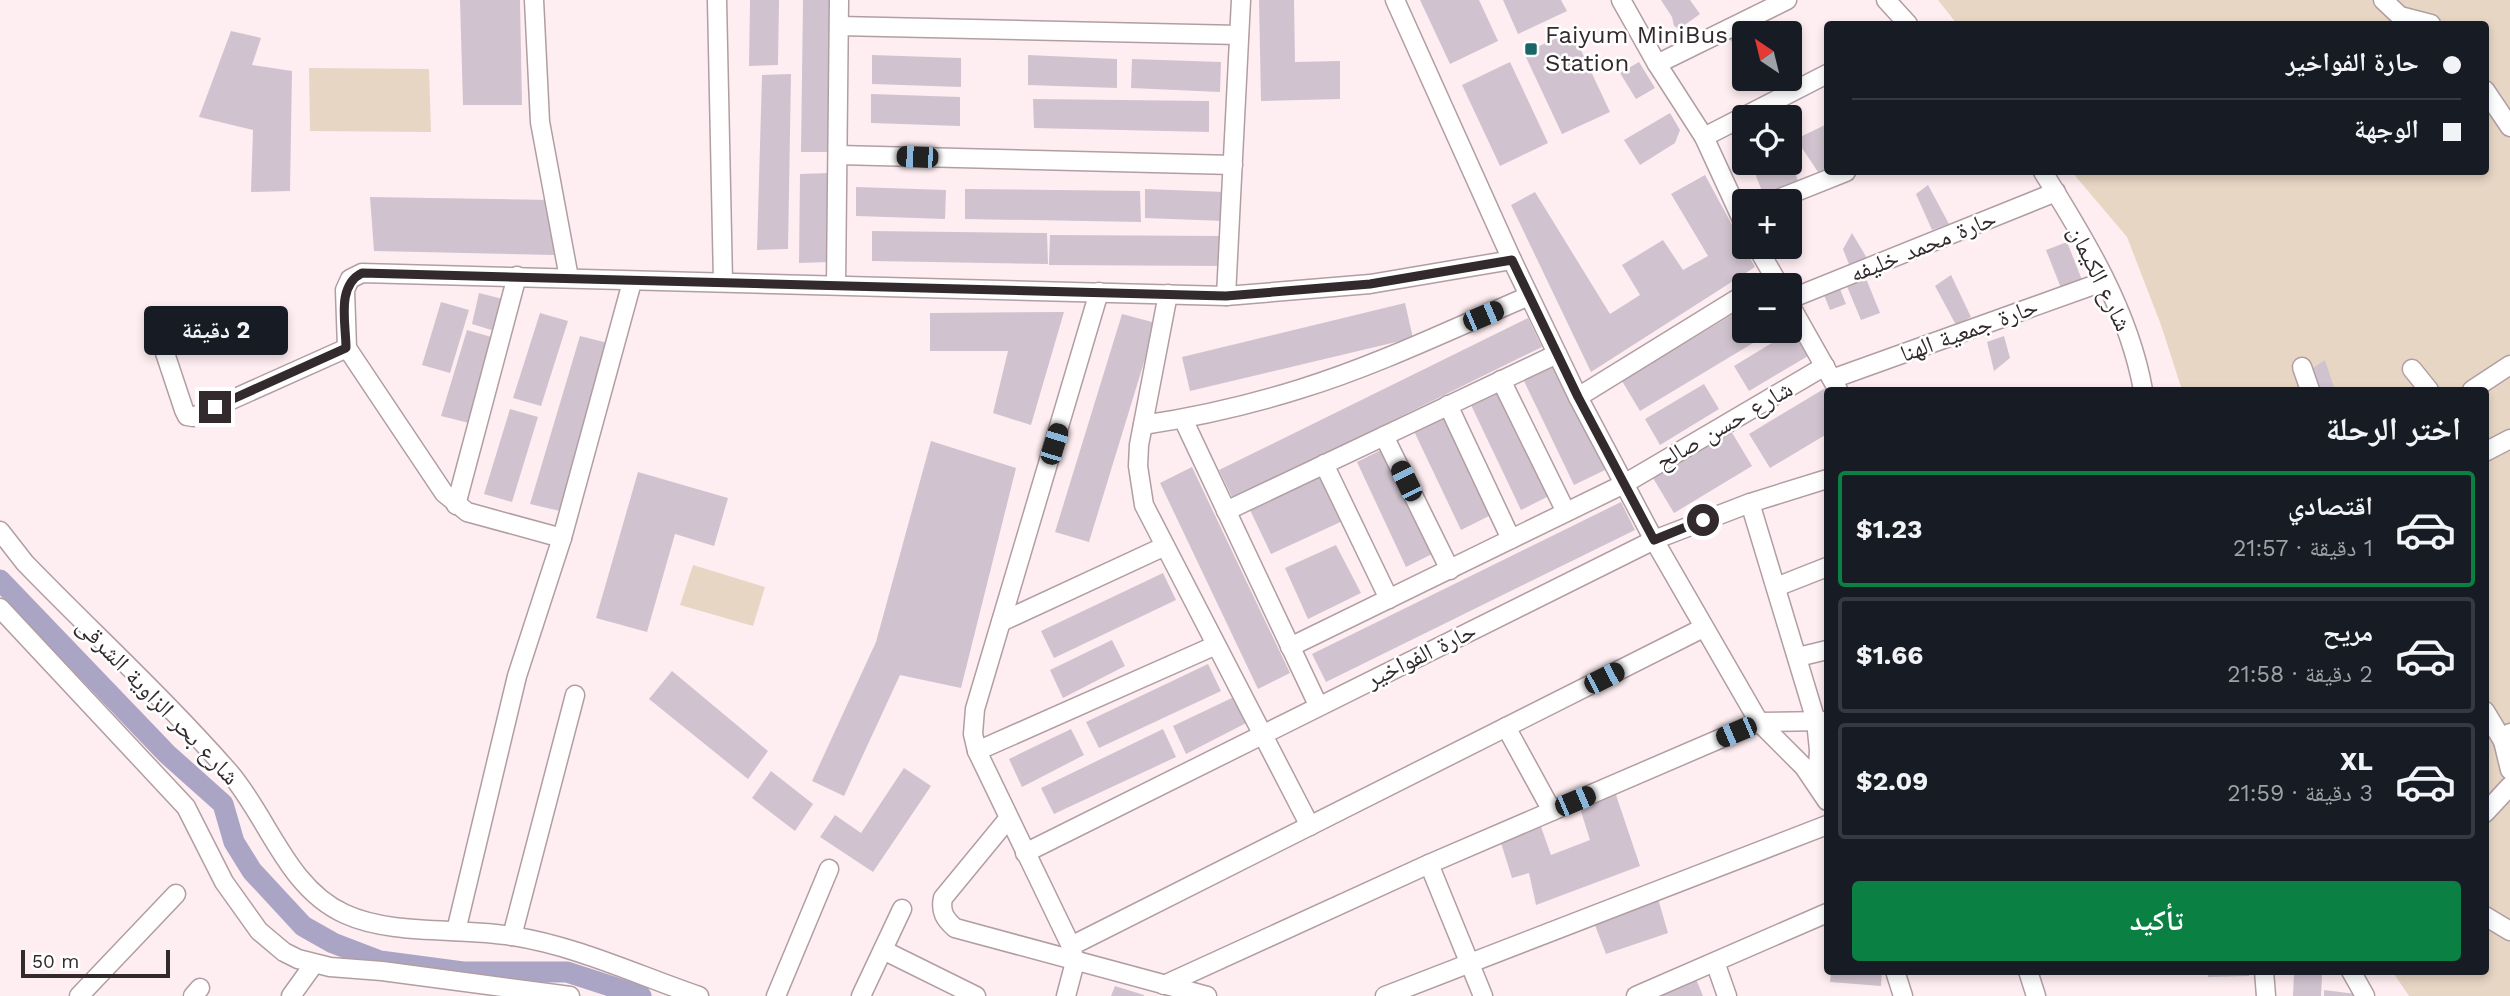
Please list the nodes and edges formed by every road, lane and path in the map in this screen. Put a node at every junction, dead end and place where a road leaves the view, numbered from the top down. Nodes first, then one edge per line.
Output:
1 (534, 0) edge
2 (717, 0) edge
3 (839, 0) edge
4 (1241, 0) edge
5 (1395, 0) edge
6 (1621, 0) edge
7 (1787, 0) edge
8 (1886, 0) edge
9 (2383, 0) edge
10 (1905, 21) edge
11 (2419, 21) edge
12 (839, 26) junction
13 (1239, 35) junction
14 (1657, 64) junction
15 (1824, 76) edge
16 (2489, 96) edge
17 (2510, 127) edge
18 (1704, 137) junction
19 (838, 155) junction
20 (1233, 166) junction
21 (1838, 175) edge
22 (2045, 175) edge
23 (1802, 189) edge
24 (2056, 192) junction
25 (1732, 195) edge
26 (1512, 260) junction
27 (517, 276) junction
28 (569, 278) junction
29 (2105, 281) junction
30 (632, 282) junction
31 (723, 282) junction
32 (836, 285) junction
33 (1099, 292) junction
34 (1168, 294) junction
35 (1802, 294) edge
36 (1226, 296) junction
37 (1529, 296) junction
38 (1732, 302) edge
39 (1802, 326) edge
40 (162, 344) dead end
41 (346, 348) junction
42 (1557, 354) junction
43 (2510, 365) edge
44 (2302, 367) dead end
45 (2412, 369) dead end
46 (1832, 378) edge
47 (1501, 380) junction
48 (2142, 387) edge
49 (2309, 387) edge
50 (2427, 387) edge
51 (2477, 387) edge
52 (1578, 397) junction
53 (1448, 405) junction
54 (1183, 419) junction
55 (1143, 425) junction
56 (1384, 436) junction
57 (2510, 439) edge
58 (2489, 450) edge
59 (1324, 464) junction
60 (1824, 480) edge
61 (1624, 484) junction
62 (1750, 503) junction
63 (456, 505) junction
64 (1226, 511) junction
65 (1566, 512) junction
66 (0, 531) edge
67 (562, 538) junction
68 (1511, 539) junction
69 (1654, 540) junction
70 (1163, 547) junction
71 (1824, 568) edge
72 (1450, 570) junction
73 (1776, 587) junction
74 (1389, 599) junction
75 (0, 608) edge
76 (1001, 622) junction
77 (1703, 628) junction
78 (1214, 646) junction
79 (1290, 647) junction
80 (1824, 651) edge
81 (1798, 657) junction
82 (575, 695) dead end
83 (1318, 705) junction
84 (2489, 715) edge
85 (1822, 721) edge
86 (1759, 722) junction
87 (1506, 727) junction
88 (1261, 734) junction
89 (2506, 737) edge
90 (977, 751) junction
91 (2510, 770) edge
92 (1817, 784) junction
93 (2510, 786) edge
94 (1824, 796) edge
95 (2489, 809) edge
96 (1552, 811) junction
97 (1008, 819) junction
98 (1310, 826) junction
99 (1824, 826) edge
100 (1025, 853) junction
101 (1429, 863) junction
102 (829, 869) dead end
103 (176, 894) dead end
104 (902, 909) dead end
105 (1824, 914) edge
106 (2489, 918) edge
107 (456, 931) junction
108 (2510, 931) edge
109 (512, 936) junction
110 (883, 950) junction
111 (1073, 954) junction
112 (1714, 962) junction
113 (1470, 963) junction
114 (314, 964) junction
115 (1896, 975) edge
116 (2029, 975) edge
117 (2264, 975) edge
118 (2353, 975) edge
119 (1164, 985) junction
120 (79, 996) edge
121 (291, 996) edge
122 (570, 996) edge
123 (699, 996) edge
124 (776, 996) edge
125 (861, 996) edge
126 (976, 996) edge
127 (1066, 996) edge
128 (1207, 996) edge
129 (1385, 996) edge
130 (1483, 996) edge
131 (1636, 996) edge
132 (1727, 996) edge
133 (1903, 996) edge
134 (2036, 996) edge
135 (2266, 996) edge
136 (2365, 996) edge

1 - 28 street
2 - 31 street
3 - 12 street
4 - 13 street
5 - 26 street
6 - 14 street
7 - 14 street
8 - 10 street
9 - 11 street
12 - 13 street
12 - 19 street
13 - 20 street
14 - 18 street
15 - 18 street
16 - 17 street
18 - 25 street
19 - 20 street
19 - 32 street
20 - 36 street
21 - 23 street
22 - 24 street, شارع الكيمان
24 - 29 street, شارع الكيمان
24 - 35 street, حارة محمد خليفه
26 - 36 street
26 - 37 street
27 - 28 street
27 - 41 street
27 - 63 street
28 - 30 street
29 - 46 street, حارة جمعية الهنا
29 - 48 street, شارع الكيمان
30 - 31 street
30 - 67 street
31 - 32 street
32 - 33 street
33 - 34 street
33 - 76 street
34 - 36 street
34 - 55 street
37 - 42 street
37 - 54 street
38 - 52 street
39 - 46 street
40 - 41 street
41 - 63 street
42 - 47 street
42 - 52 street
43 - 51 street
44 - 49 street
45 - 50 street
46 - 61 street, شارع حسن صالح
47 - 53 street
47 - 65 street
52 - 61 street
53 - 56 street
53 - 68 street
54 - 55 street
54 - 64 street
55 - 70 street
56 - 59 street
56 - 72 street
57 - 58 street
59 - 64 street
59 - 74 street
60 - 62 street, حارة الفواخير
61 - 65 street, شارع حسن صالح
61 - 69 street
62 - 69 street, حارة الفواخير
62 - 73 street
63 - 67 street
64 - 79 street
65 - 68 street, شارع حسن صالح
66 - 107 street, شارع بحر الزاوية الشرقى
67 - 107 street
68 - 72 street, شارع حسن صالح
69 - 77 street
69 - 83 street, حارة الفواخير
70 - 76 street
70 - 78 street
71 - 73 street
72 - 74 street, شارع حسن صالح
73 - 81 street
74 - 79 street, شارع حسن صالح
75 - 114 street, شارع بحر الزاوية الشرقى
76 - 90 street
77 - 86 street
77 - 87 street
78 - 88 street
78 - 90 street
79 - 83 street
80 - 81 street
81 - 85 street
82 - 109 street
83 - 88 street, حارة الفواخير
84 - 89 street
85 - 86 street
85 - 92 street
86 - 92 street
86 - 96 street
87 - 96 street
87 - 98 street
88 - 98 street
88 - 100 street, حارة الفواخير
89 - 91 street
90 - 97 street
92 - 94 street
93 - 95 street
96 - 101 street
97 - 100 street
97 - 111 street
98 - 111 street
99 - 113 street
100 - 111 street
101 - 113 street
101 - 119 street
102 - 124 street
103 - 120 street
104 - 110 street
105 - 112 street
106 - 108 street
107 - 109 street, شارع بحر الزاوية الشرقى
109 - 123 street, شارع بحر الزاوية الشرقى
110 - 125 street
110 - 126 street
111 - 119 street
111 - 127 street
112 - 131 street
112 - 132 street
113 - 129 street
113 - 130 street
114 - 121 street
114 - 122 street, شارع بحر الزاوية الشرقى
115 - 133 street
116 - 134 street
117 - 135 street
118 - 136 street
119 - 128 street

